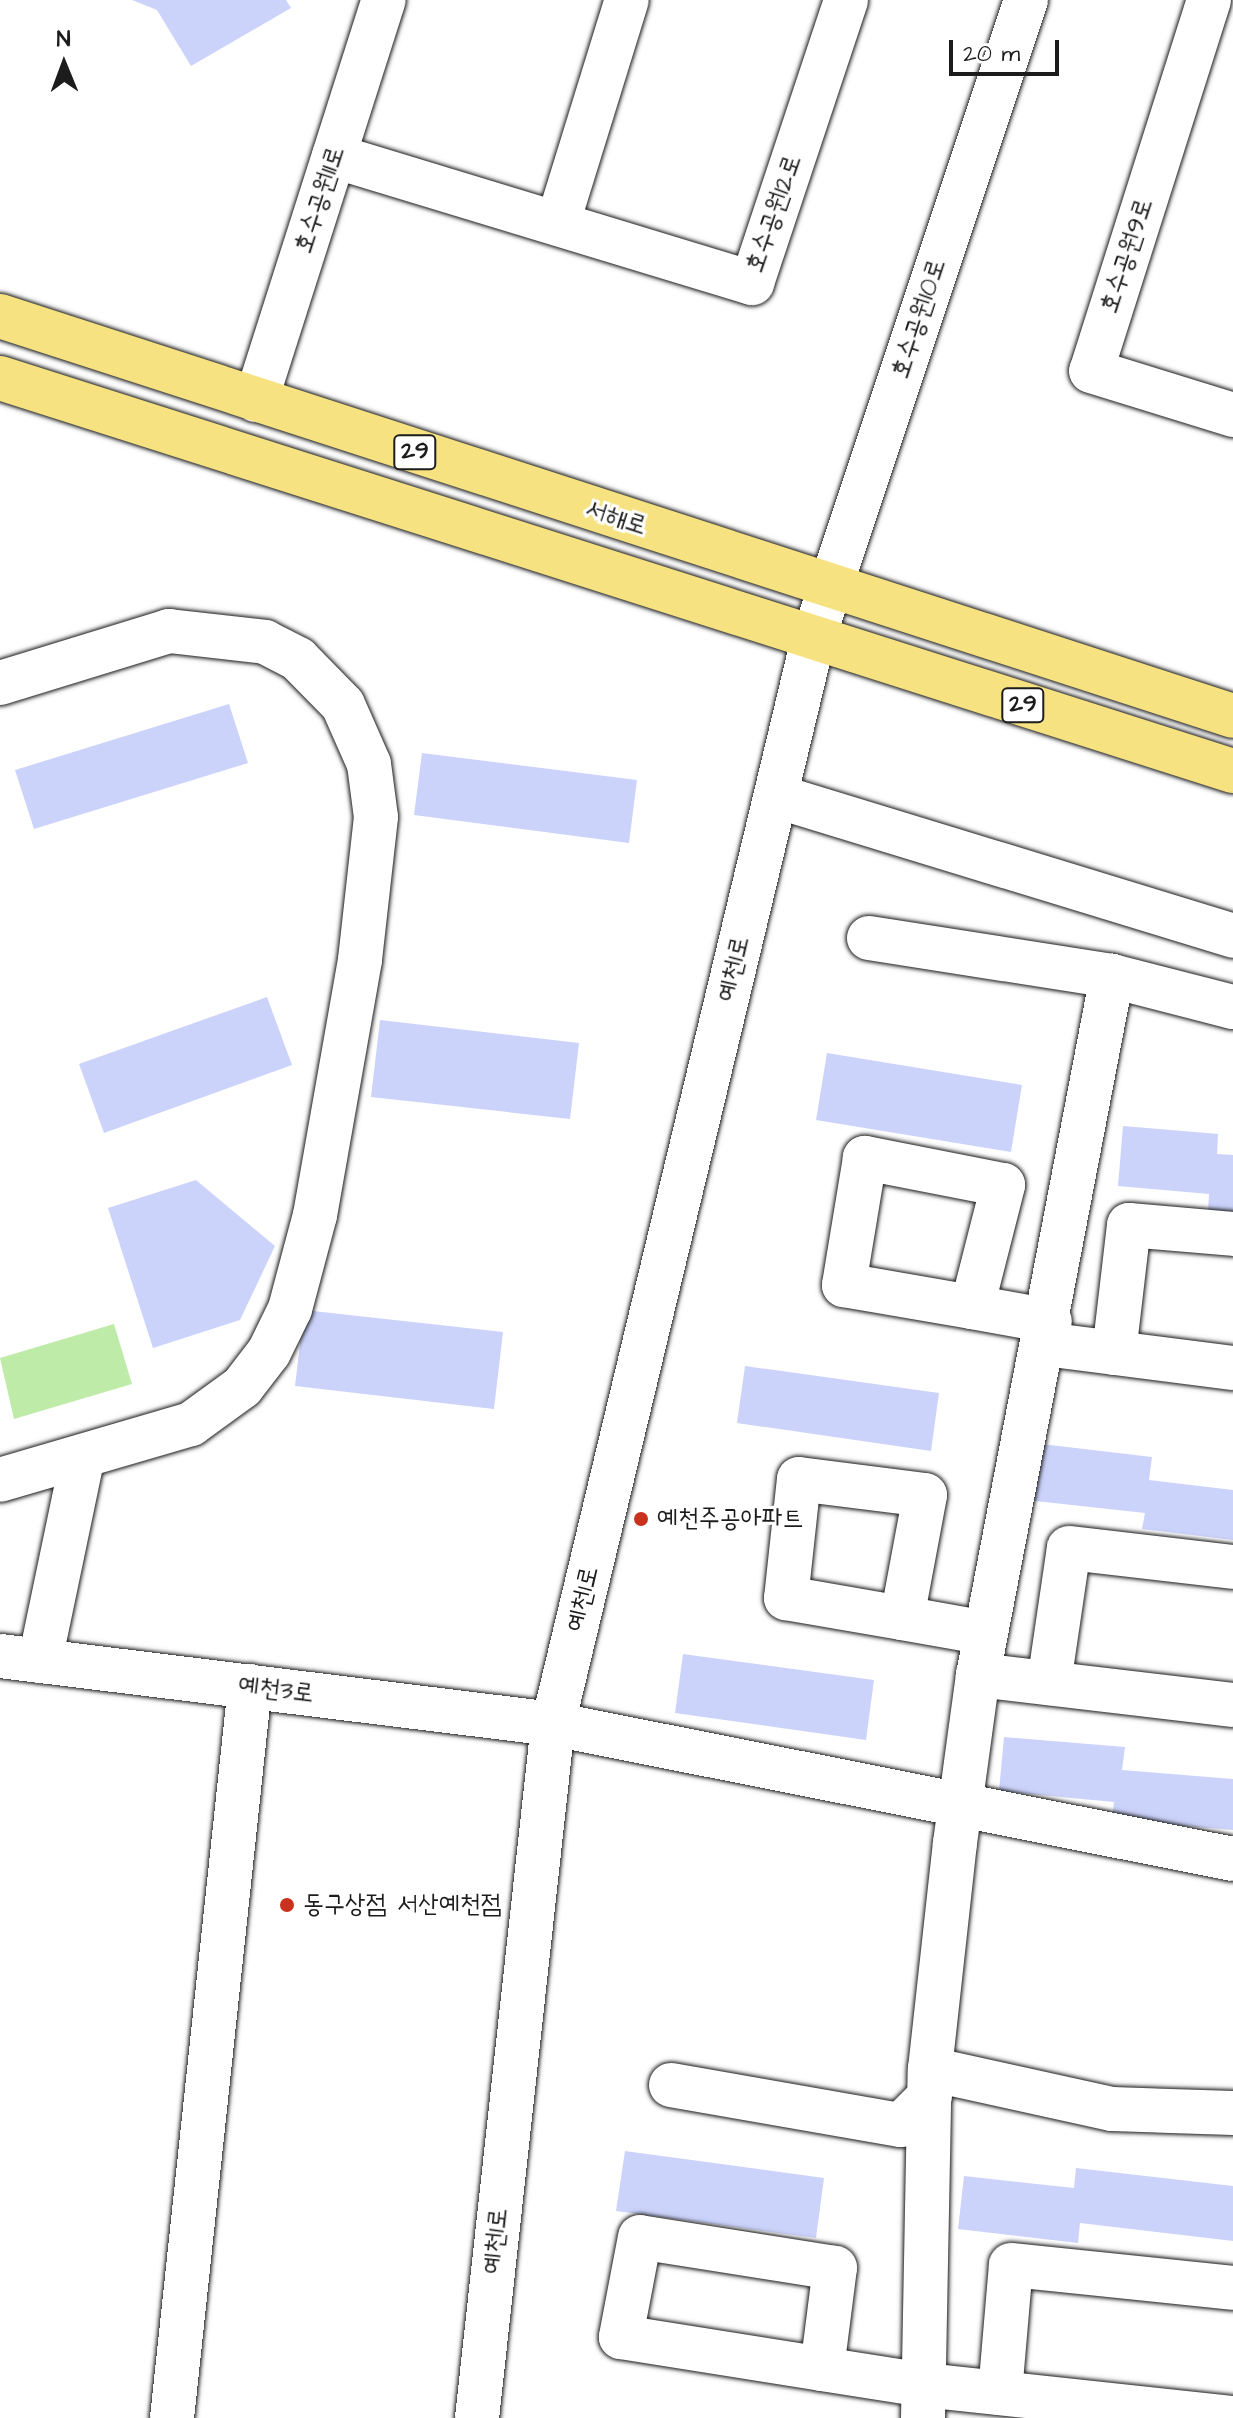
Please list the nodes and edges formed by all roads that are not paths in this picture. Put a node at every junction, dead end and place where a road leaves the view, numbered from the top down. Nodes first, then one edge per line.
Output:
1 (384, 0) edge
2 (627, 0) edge
3 (846, 0) edge
4 (1026, 0) edge
5 (1209, 0) edge
6 (334, 156) junction
7 (559, 219) junction
8 (0, 316) edge
9 (0, 378) edge
10 (256, 400) junction
11 (1233, 415) edge
12 (830, 588) junction
13 (813, 639) junction
14 (0, 683) edge
15 (1233, 716) edge
16 (1233, 771) edge
17 (776, 796) junction
18 (1233, 936) edge
19 (869, 938) dead end
20 (1112, 976) junction
21 (1233, 1007) edge
22 (1233, 1234) edge
23 (972, 1307) dead end
24 (1048, 1332) junction
25 (1114, 1353) junction
26 (1233, 1368) edge
27 (83, 1456) junction
28 (0, 1480) edge
29 (1233, 1567) edge
30 (902, 1618) dead end
31 (986, 1633) junction
32 (20, 1658) edge
33 (978, 1675) junction
34 (1049, 1683) junction
35 (250, 1686) junction
36 (1233, 1705) edge
37 (553, 1724) junction
38 (961, 1805) junction
39 (1233, 1859) edge
40 (930, 2082) junction
41 (671, 2085) dead end
42 (1233, 2113) edge
43 (1233, 2288) edge
44 (822, 2369) junction
45 (1000, 2393) junction
46 (923, 2401) edge
47 (172, 2418) edge
48 (477, 2418) edge
49 (1233, 2418) edge

1 - 6 street, 호수공원11로
2 - 7 street
3 - 7 street, 호수공원12로
4 - 12 street, 호수공원10로
5 - 11 street, 호수공원9로
6 - 7 street, 호수공원12로
6 - 10 street, 호수공원11로
8 - 10 main road, 서해로 / 29
9 - 13 main road, 29
10 - 12 main road, 서해로 / 29
12 - 13 street, 호수공원10로
12 - 15 main road, 서해로 / 29
13 - 16 main road, 29
13 - 17 street, 예천1로
14 - 27 street
17 - 18 street
17 - 37 street, 예천1로
19 - 20 street
20 - 21 street
20 - 24 street
22 - 25 street
23 - 24 street
24 - 25 street
24 - 31 street
25 - 26 street
27 - 28 street
27 - 32 street
29 - 34 street
30 - 31 street
31 - 33 street
32 - 35 street, 예천3로
33 - 34 street
33 - 38 street
34 - 36 street
35 - 37 street, 예천3로
35 - 47 street
37 - 38 street, 예천3로
37 - 48 street, 예천1로
38 - 39 street, 예천3로
38 - 40 street
40 - 41 street
40 - 42 street
40 - 46 street
43 - 45 street
44 - 44 street
44 - 46 street
45 - 46 street
45 - 49 street

